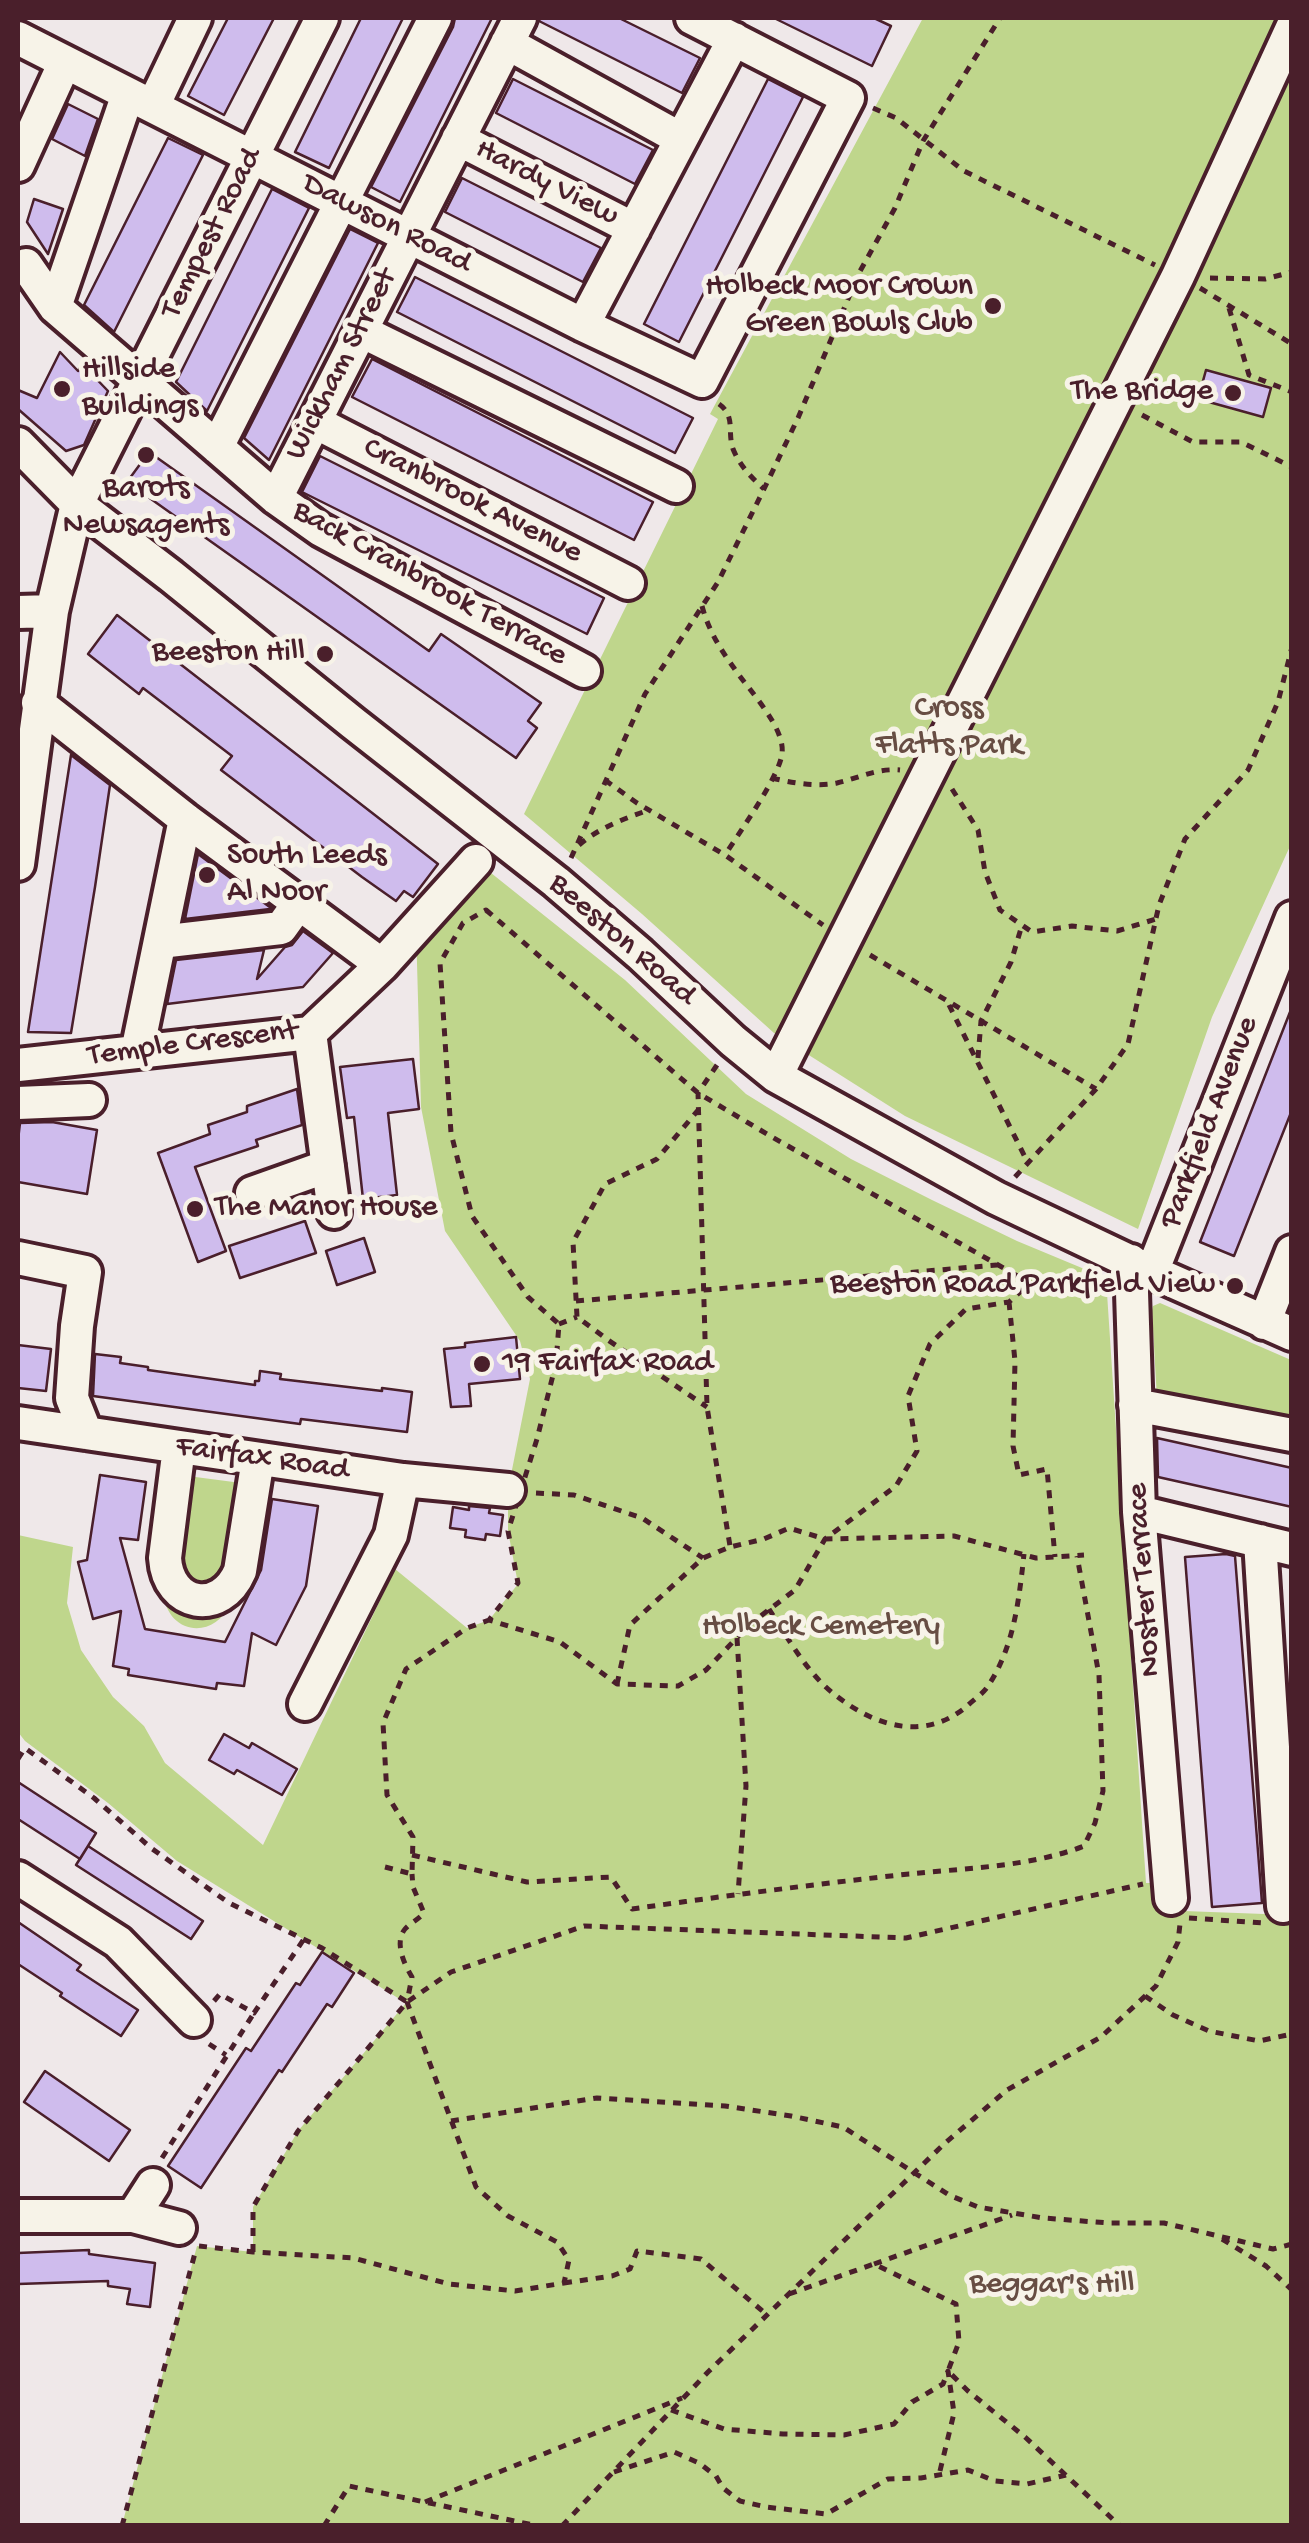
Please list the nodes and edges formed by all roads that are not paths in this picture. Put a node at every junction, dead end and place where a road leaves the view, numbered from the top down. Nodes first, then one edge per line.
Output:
1 (195, 18) edge
2 (322, 18) edge
3 (435, 18) edge
4 (692, 18) edge
5 (1292, 28) edge
6 (513, 30) edge
7 (18, 38) edge
8 (734, 39) junction
9 (65, 62) junction
10 (140, 100) junction
11 (458, 138) junction
12 (681, 139) junction
13 (252, 158) junction
14 (26, 173) edge
15 (342, 203) junction
16 (634, 229) junction
17 (409, 236) junction
18 (26, 265) dead end
19 (55, 307) junction
20 (584, 325) junction
21 (361, 331) junction
22 (140, 380) junction
23 (314, 422) junction
24 (18, 444) edge
25 (217, 448) junction
26 (676, 486) dead end
27 (276, 498) junction
28 (77, 504) junction
29 (628, 583) dead end
30 (18, 612) edge
31 (52, 612) junction
32 (584, 671) dead end
33 (38, 703) junction
34 (185, 819) junction
35 (476, 861) dead end
36 (18, 864) edge
37 (299, 903) junction
38 (1292, 918) edge
39 (160, 942) junction
40 (382, 965) junction
41 (310, 1033) junction
42 (137, 1052) junction
43 (18, 1066) edge
44 (776, 1076) junction
45 (89, 1100) dead end
46 (18, 1102) edge
47 (328, 1166) junction
48 (252, 1192) dead end
49 (334, 1212) dead end
50 (1292, 1252) edge
51 (18, 1258) edge
52 (1141, 1267) junction
53 (1278, 1328) edge
54 (1134, 1406) junction
55 (18, 1424) edge
56 (86, 1434) junction
57 (1292, 1436) edge
58 (179, 1447) junction
59 (258, 1459) junction
60 (402, 1480) junction
61 (514, 1491) road end
62 (1139, 1512) junction
63 (1276, 1545) edge
64 (305, 1704) dead end
65 (18, 1878) edge
66 (1170, 1889) road end
67 (1278, 1915) road end
68 (194, 2020) road end
69 (153, 2185) road end
70 (18, 2216) edge
71 (133, 2216) junction
72 (188, 2237) road end

1 - 10 street
2 - 13 street, Tempest Road
3 - 15 street
4 - 8 street
5 - 44 street
6 - 11 street, Wickham Street
6 - 12 street
7 - 9 street, Dawson Road
8 - 12 street
8 - 20 street, Dawson Road
9 - 10 street, Dawson Road
9 - 14 street
10 - 13 street, Dawson Road
10 - 19 street
11 - 16 street, Hardy View
11 - 17 street, Wickham Street
12 - 16 street
13 - 15 street, Dawson Road
13 - 22 street, Tempest Road
15 - 17 street, Dawson Road
15 - 25 street
16 - 20 street
17 - 20 street, Dawson Road
17 - 21 street, Wickham Street
18 - 19 street, Back Cranbrook Terrace
19 - 22 street, Back Cranbrook Terrace
21 - 23 street, Wickham Street
21 - 26 street
22 - 25 street, Back Cranbrook Terrace
22 - 28 street, Tempest Road
23 - 27 street, Wickham Street
23 - 29 street, Cranbrook Avenue
24 - 28 street, Beeston Road
25 - 27 street, Back Cranbrook Terrace
27 - 32 street, Back Cranbrook Terrace
28 - 31 street, Tempest Road
28 - 44 street, Beeston Road
30 - 31 street
31 - 33 street, Tempest Road
33 - 34 street
33 - 36 street, Tempest Road
34 - 37 street
34 - 39 street
35 - 40 street, Temple Crescent
37 - 39 street
37 - 40 street
38 - 52 street, Parkfield Avenue
39 - 42 street
40 - 41 street, Temple Crescent
41 - 42 street, Temple Crescent
41 - 47 street
42 - 43 street, Temple Crescent
44 - 52 street, Beeston Road
45 - 46 street
47 - 48 street
47 - 49 street
50 - 53 street
51 - 56 street
52 - 53 street, Beeston Road
52 - 54 street, Noster Terrace
54 - 57 street
54 - 62 street, Noster Terrace
55 - 56 street, Fairfax Road
56 - 58 street, Fairfax Road
58 - 59 street, Fairfax Road
58 - 59 street
59 - 60 street, Fairfax Road
60 - 61 street, Fairfax Road
60 - 64 street
62 - 63 street
62 - 66 street, Noster Terrace
63 - 67 street
65 - 68 street
69 - 71 street
70 - 71 street
71 - 72 street

